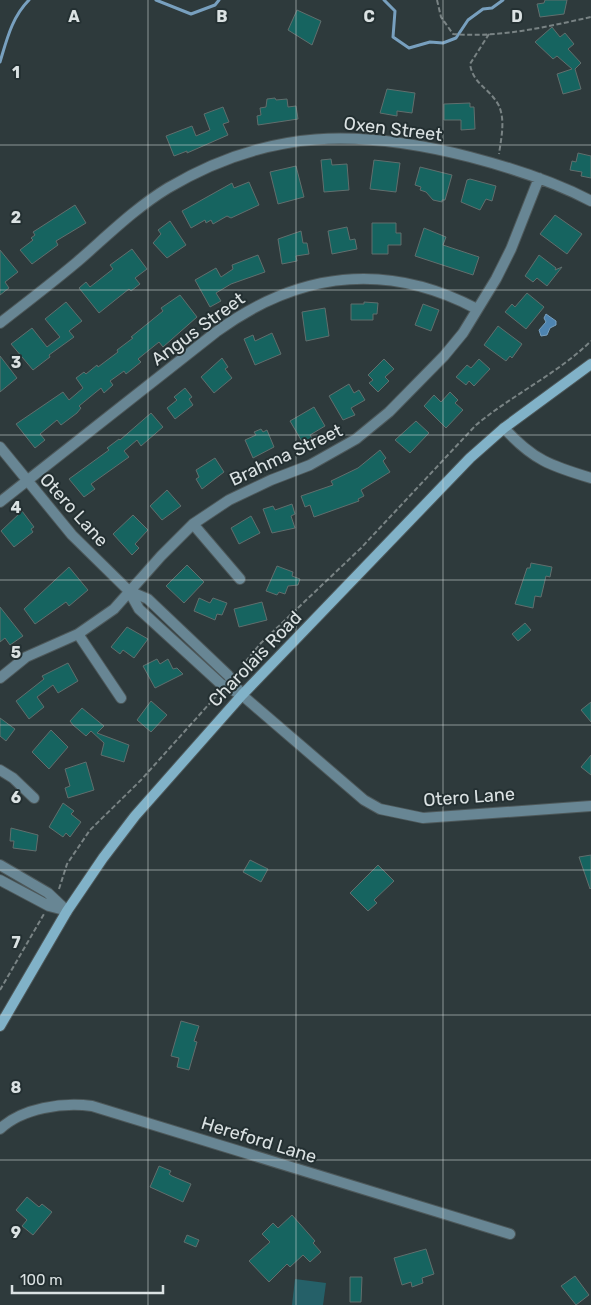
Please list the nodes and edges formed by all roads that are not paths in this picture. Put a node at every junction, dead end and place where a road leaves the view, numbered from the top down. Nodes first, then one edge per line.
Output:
1 (539, 178) junction
2 (591, 200) edge
3 (478, 310) junction
4 (0, 323) edge
5 (591, 364) edge
6 (504, 428) junction
7 (0, 447) edge
8 (591, 478) edge
9 (27, 481) junction
10 (0, 502) edge
11 (193, 524) junction
12 (240, 579) dead end
13 (128, 591) junction
14 (78, 634) junction
15 (0, 678) edge
16 (242, 695) junction
17 (121, 698) dead end
18 (0, 770) edge
19 (34, 798) dead end
20 (591, 806) edge
21 (0, 865) edge
22 (0, 880) edge
23 (68, 911) junction
24 (0, 1026) edge
25 (0, 1129) edge
26 (510, 1234) dead end

1 - 2 street, Oxen Street
1 - 3 street, Brahma Street
1 - 4 street, Oxen Street
3 - 9 street, Angus Street
3 - 11 street, Brahma Street
5 - 6 street, Charolais Road
6 - 8 street
6 - 16 street, Charolais Road
7 - 9 street, Otero Lane
9 - 10 street, Angus Street
9 - 13 street, Otero Lane
11 - 12 street
11 - 13 street, Brahma Street
13 - 14 street, Brahma Street
13 - 16 street, Otero Lane
14 - 15 street, Brahma Street
14 - 17 street
16 - 20 street, Otero Lane
16 - 23 street, Charolais Road
18 - 19 street
21 - 23 street
22 - 23 street
23 - 24 street, Charolais Road
25 - 26 street, Hereford Lane

